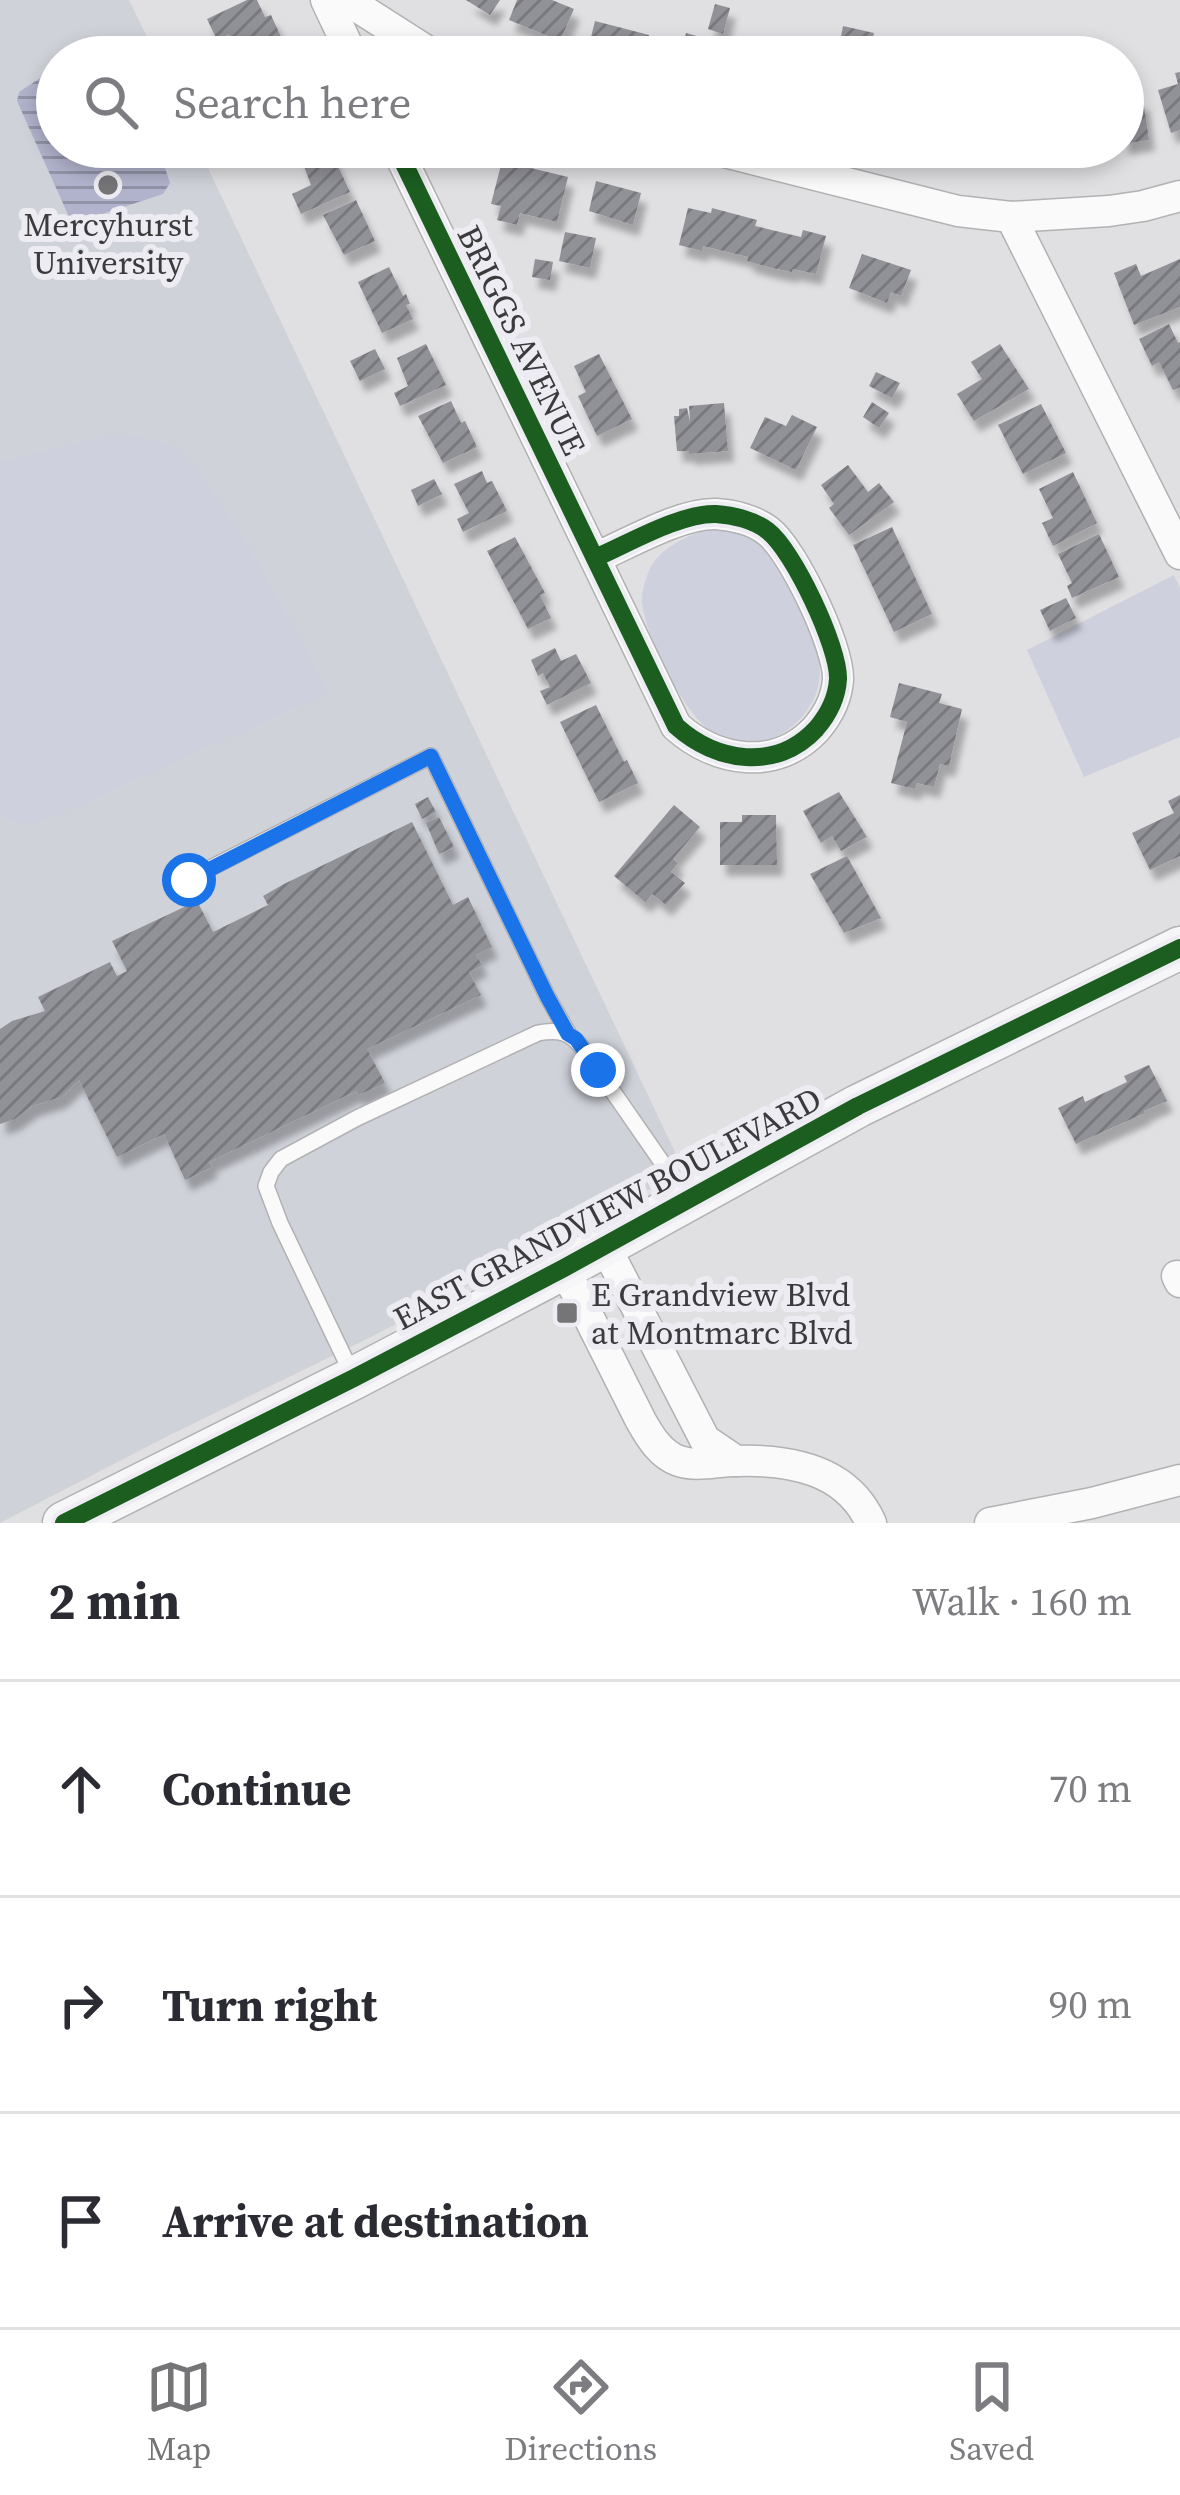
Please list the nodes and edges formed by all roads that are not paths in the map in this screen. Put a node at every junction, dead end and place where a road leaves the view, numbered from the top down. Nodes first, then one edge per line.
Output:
1 (326, 0) edge
2 (347, 0) edge
3 (343, 36) edge
4 (403, 36) edge
5 (406, 168) edge
6 (788, 168) edge
7 (1180, 196) edge
8 (1011, 217) junction
9 (1180, 554) edge
10 (595, 558) junction
11 (189, 880) dead end
12 (1180, 948) edge
13 (568, 1034) junction
14 (687, 1200) junction
15 (605, 1246) junction
16 (563, 1268) junction
17 (354, 1378) junction
18 (736, 1461) junction
19 (1180, 1480) edge
20 (64, 1523) edge
21 (871, 1523) edge
22 (990, 1523) edge

1 - 3 street
2 - 4 street
5 - 10 street, BRIGGS AVENUE
6 - 8 street
7 - 8 street
8 - 9 street
10 - 10 street, BRIGGS AVENUE
11 - 13 lane
12 - 14 street, EAST GRANDVIEW BOULEVARD
13 - 14 lane
13 - 17 lane
14 - 15 street, EAST GRANDVIEW BOULEVARD
15 - 16 street, EAST GRANDVIEW BOULEVARD
15 - 18 street
16 - 17 street, EAST GRANDVIEW BOULEVARD
16 - 18 street
17 - 20 street, EAST GRANDVIEW BOULEVARD
18 - 21 street
19 - 22 street

